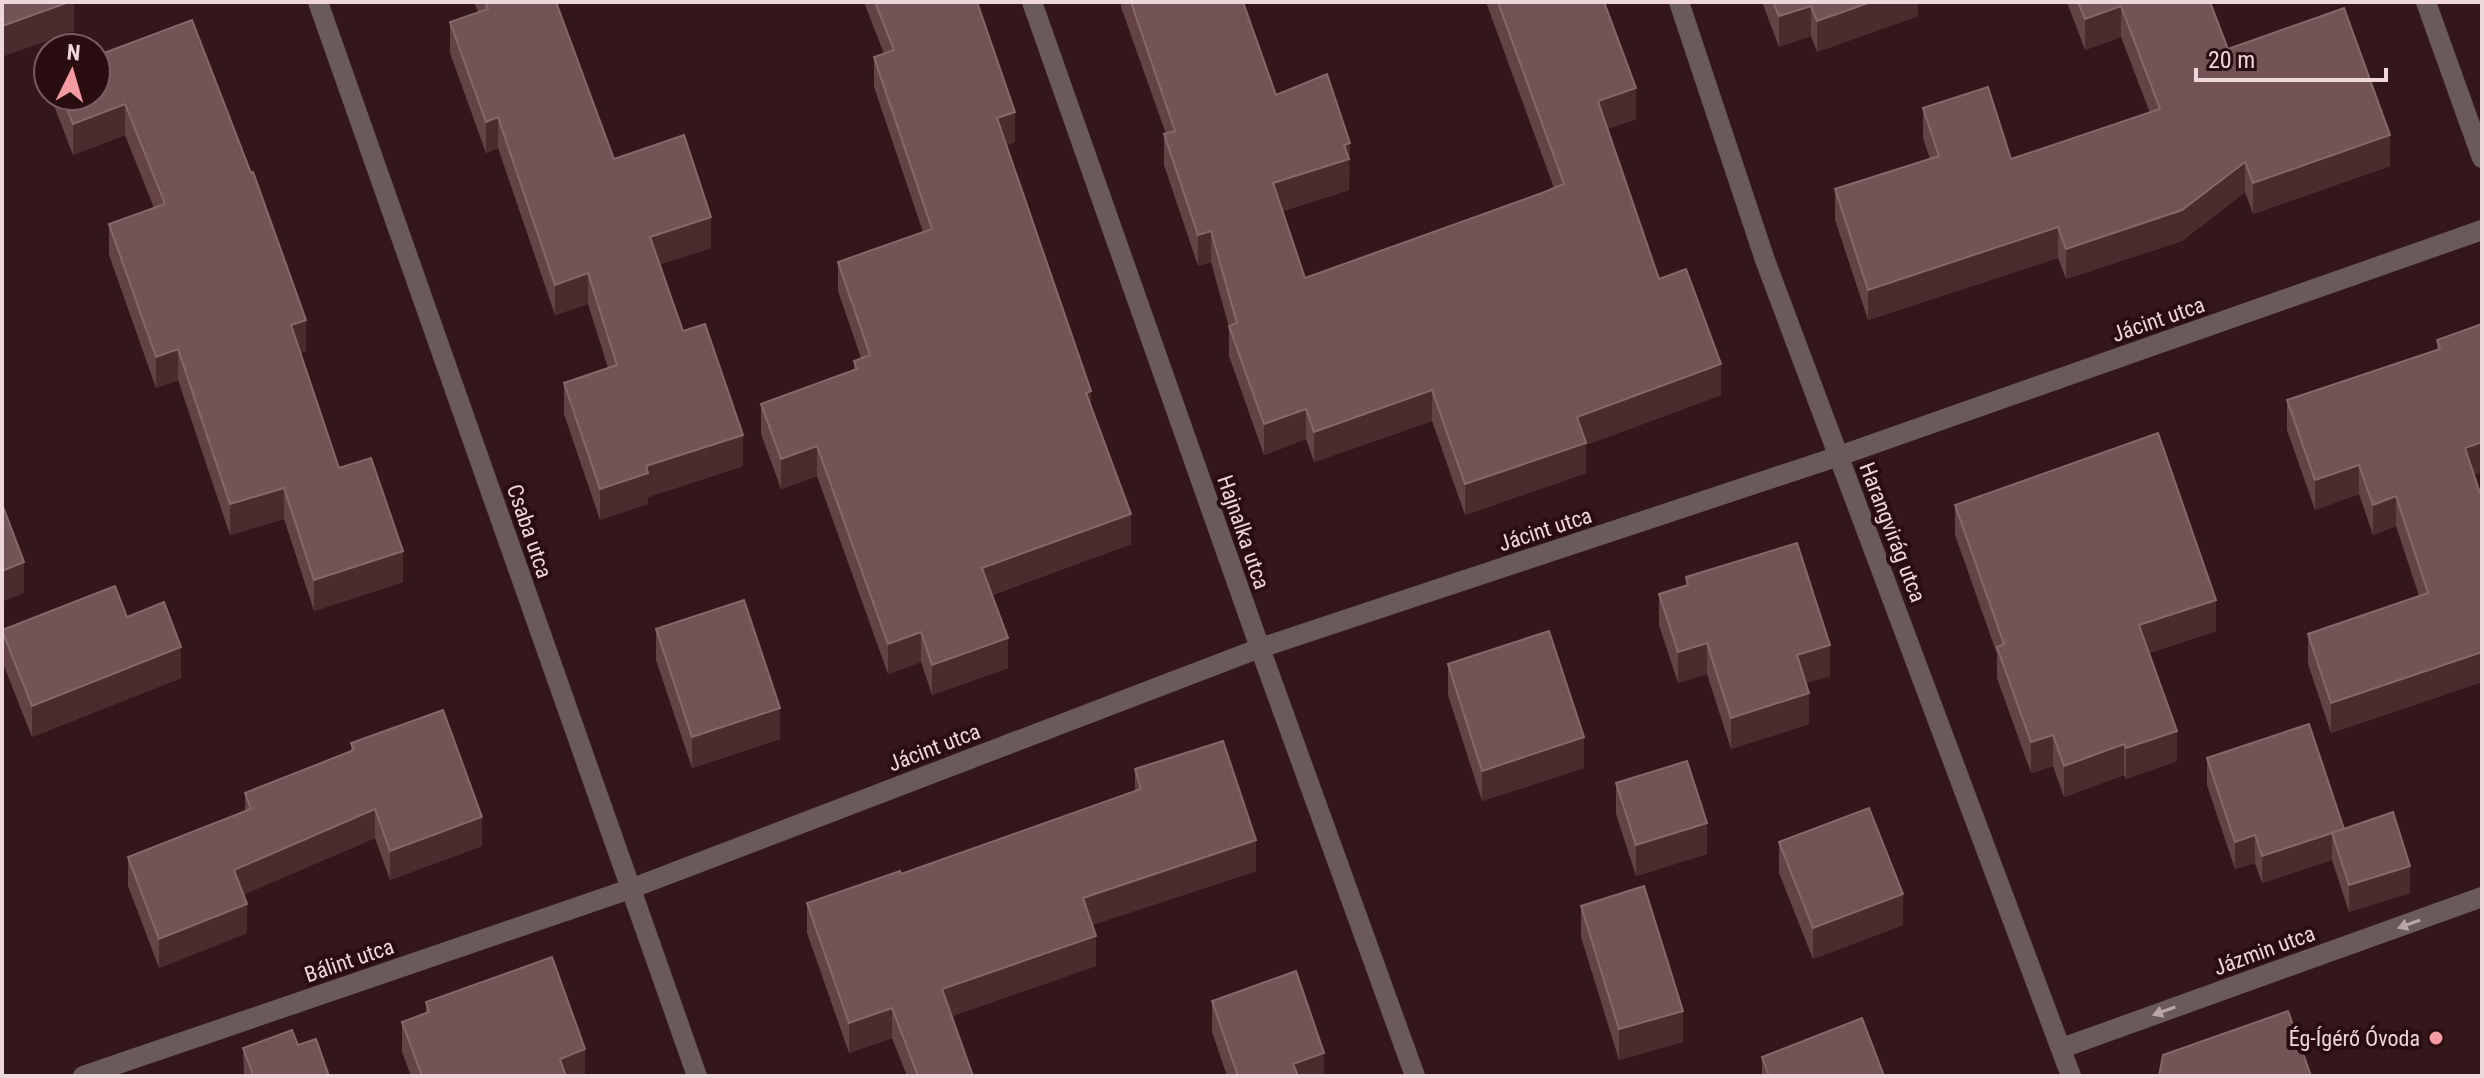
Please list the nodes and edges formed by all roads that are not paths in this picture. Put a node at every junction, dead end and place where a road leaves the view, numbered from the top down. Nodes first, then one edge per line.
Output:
1 (318, 2) edge
2 (1032, 2) edge
3 (1679, 2) edge
4 (2426, 2) edge
5 (2482, 158) edge
6 (2482, 230) edge
7 (1839, 456) junction
8 (1260, 648) junction
9 (630, 889) junction
10 (2482, 897) edge
11 (2062, 1048) junction
12 (83, 1076) edge
13 (697, 1076) edge
14 (1415, 1076) edge
15 (2071, 1076) edge

1 - 9 street, Csaba utca
2 - 8 street, Hajnalka utca
3 - 7 street, Harangvirág utca
4 - 5 street
6 - 7 street, Jácint utca
7 - 8 street, Jácint utca
7 - 11 street, Harangvirág utca
8 - 9 street, Jácint utca
8 - 14 street, Hajnalka utca
9 - 12 street, Bálint utca
9 - 13 street, Csaba utca
10 -> 11 street, Jázmin utca
11 - 15 street, Harangvirág utca

